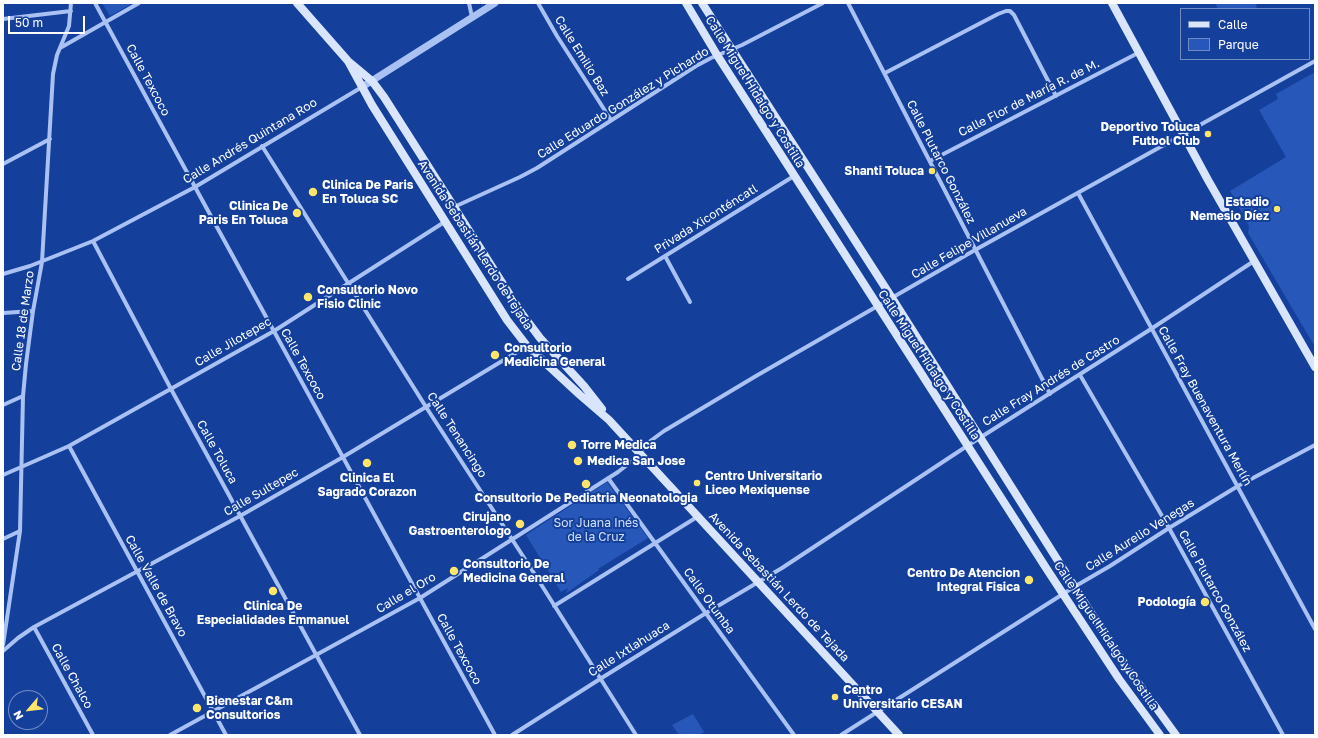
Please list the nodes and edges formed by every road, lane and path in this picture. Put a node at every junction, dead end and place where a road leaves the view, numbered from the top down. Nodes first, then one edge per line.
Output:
1 (71, 3) edge
2 (95, 3) edge
3 (139, 3) edge
4 (296, 3) edge
5 (469, 3) edge
6 (495, 3) edge
7 (538, 3) edge
8 (686, 3) edge
9 (702, 3) edge
10 (823, 3) edge
11 (848, 3) edge
12 (1112, 3) edge
13 (71, 11) junction
14 (472, 18) junction
15 (3, 19) edge
16 (105, 22) junction
17 (60, 48) junction
18 (731, 50) junction
19 (1138, 53) junction
20 (717, 55) junction
21 (348, 61) junction
22 (1315, 61) edge
23 (884, 73) junction
24 (372, 81) junction
25 (362, 87) junction
26 (1056, 96) junction
27 (611, 120) junction
28 (1183, 135) junction
29 (50, 139) junction
30 (262, 146) junction
31 (930, 161) junction
32 (3, 164) edge
33 (794, 176) junction
34 (195, 187) junction
35 (1078, 193) junction
36 (454, 206) junction
37 (446, 221) junction
38 (93, 241) junction
39 (975, 250) junction
40 (666, 256) junction
41 (1254, 261) junction
42 (42, 262) junction
43 (3, 274) edge
44 (628, 279) dead end
45 (349, 283) junction
46 (892, 298) junction
47 (690, 302) dead end
48 (878, 307) junction
49 (33, 311) junction
50 (3, 313) edge
51 (1151, 329) junction
52 (274, 331) junction
53 (526, 346) junction
54 (1315, 367) edge
55 (1080, 374) junction
56 (171, 389) junction
57 (1050, 394) junction
58 (23, 396) junction
59 (3, 405) edge
60 (426, 407) junction
61 (610, 420) junction
62 (979, 438) junction
63 (1315, 445) edge
64 (69, 446) junction
65 (967, 446) junction
66 (640, 452) junction
67 (343, 457) junction
68 (22, 467) junction
69 (3, 474) edge
70 (608, 478) junction
71 (1238, 486) junction
72 (240, 516) junction
73 (698, 516) junction
74 (1169, 528) junction
75 (20, 531) junction
76 (512, 538) junction
77 (3, 539) edge
78 (655, 543) junction
79 (137, 572) junction
80 (758, 582) junction
81 (1074, 587) junction
82 (1063, 593) junction
83 (420, 598) junction
84 (554, 606) junction
85 (706, 613) junction
86 (1314, 626) edge
87 (34, 627) junction
88 (3, 645) edge
89 (3, 651) edge
90 (317, 656) junction
91 (600, 679) junction
92 (213, 711) junction
93 (878, 711) junction
94 (93, 735) edge
95 (170, 735) edge
96 (226, 735) edge
97 (360, 735) edge
98 (495, 735) edge
99 (512, 735) edge
100 (636, 735) edge
101 (794, 735) edge
102 (841, 735) edge
103 (899, 735) edge
104 (1160, 735) edge
105 (1176, 735) edge
106 (1283, 735) edge

1 - 13 street, Calle 18 de Marzo
2 - 16 street, Calle Texcoco
3 - 16 street
4 - 21 main road, Avenida Sebastián Lerdo de Tejada
5 - 14 street
6 - 14 street, Calle Andrés Quintana Roo
7 - 27 street, Calle Emilio Baz
8 - 20 main road, Calle Miguel Hidalgo y Costilla
9 - 18 main road, Calle Miguel Hidalgo y Costilla
10 - 18 street, Calle Eduardo González y Pichardo
11 - 23 street, Calle Plutarco González
12 - 19 main road
13 - 15 street
13 - 17 street, Calle 18 de Marzo
14 - 24 street, Calle Andrés Quintana Roo
16 - 17 street
16 - 34 street, Calle Texcoco
17 - 29 street, Calle 18 de Marzo
18 - 20 street, Calle Eduardo González y Pichardo
18 - 46 main road, Calle Miguel Hidalgo y Costilla
19 - 26 street, Calle Flor de María R. de M.
19 - 28 main road
20 - 27 street, Calle Eduardo González y Pichardo
20 - 33 main road, Calle Miguel Hidalgo y Costilla
21 - 24 main road, Avenida Sebastián Lerdo de Tejada
21 - 25 main road, Avenida Sebastián Lerdo de Tejada
22 - 28 street, Calle Felipe Villanueva
23 - 26 street
23 - 31 street, Calle Plutarco González
24 - 25 street, Calle Andrés Quintana Roo
24 - 36 main road, Avenida Sebastián Lerdo de Tejada
25 - 30 street, Calle Andrés Quintana Roo
25 - 37 main road, Avenida Sebastián Lerdo de Tejada
26 - 31 street, Calle Flor de María R. de M.
27 - 36 street, Calle Eduardo González y Pichardo
28 - 35 street, Calle Felipe Villanueva
28 - 41 main road
29 - 32 street
29 - 42 street, Calle 18 de Marzo
30 - 34 street, Calle Andrés Quintana Roo
30 - 45 street, Calle Tenancingo
31 - 39 street, Calle Plutarco González
33 - 40 street, Privada Xiconténcatl
33 - 48 main road, Calle Miguel Hidalgo y Costilla
34 - 38 street, Calle Andrés Quintana Roo
34 - 52 street, Calle Texcoco
35 - 39 street, Calle Felipe Villanueva
35 - 51 street, Calle Fray Buenaventura Merlín
36 - 61 main road, Avenida Sebastián Lerdo de Tejada
37 - 45 street, Calle Jilotepec
37 - 53 main road, Avenida Sebastián Lerdo de Tejada
38 - 42 street, Calle Andrés Quintana Roo
38 - 56 street, Calle Toluca
39 - 46 street, Calle Felipe Villanueva
39 - 57 street, Calle Plutarco González
40 - 44 street, Privada Xiconténcatl
40 - 47 street
41 - 51 street, Calle Fray Andrés de Castro
41 - 54 main road
42 - 43 street, Calle Andrés Quintana Roo
42 - 49 street, Calle 18 de Marzo
45 - 52 street, Calle Jilotepec
45 - 60 street, Calle Tenancingo
46 - 48 street, Calle Felipe Villanueva
46 - 62 main road, Calle Miguel Hidalgo y Costilla
48 - 65 main road, Calle Miguel Hidalgo y Costilla
48 - 66 street, Calle Felipe Villanueva
49 - 50 street
49 - 58 street, Calle 18 de Marzo
51 - 55 street, Calle Fray Andrés de Castro
51 - 71 street, Calle Fray Buenaventura Merlín
52 - 56 street, Calle Jilotepec
52 - 67 street, Calle Texcoco
53 - 60 street, Calle Sultepec
53 - 61 main road, Avenida Sebastián Lerdo de Tejada
55 - 57 street, Calle Fray Andrés de Castro
55 - 74 street, Calle Plutarco González
56 - 64 street, Calle Jilotepec
56 - 72 street, Calle Toluca
57 - 62 street, Calle Fray Andrés de Castro
58 - 59 street
58 - 68 street, Calle 18 de Marzo
60 - 67 street, Calle Sultepec
60 - 76 street, Calle Tenancingo
61 - 66 main road, Avenida Sebastián Lerdo de Tejada
62 - 65 street, Calle Fray Andrés de Castro
62 - 81 main road, Calle Miguel Hidalgo y Costilla
63 - 71 street, Calle Aurelio Venegas
64 - 68 street, Calle Jilotepec
64 - 79 street, Calle Valle de Bravo
65 - 80 street, Calle Fray Andrés de Castro
65 - 82 main road, Calle Miguel Hidalgo y Costilla
66 - 70 street, Calle el Oro
66 - 73 main road, Avenida Sebastián Lerdo de Tejada
67 - 72 street, Calle Sultepec
67 - 83 street, Calle Texcoco
68 - 69 street, Calle Jilotepec
68 - 75 street, Calle 18 de Marzo
70 - 76 street, Calle el Oro
70 - 78 street, Calle Otumba
71 - 74 street, Calle Aurelio Venegas
71 - 86 street, Calle Fray Buenaventura Merlín
72 - 79 street, Calle Sultepec
72 - 90 street, Calle Toluca
73 - 78 street
73 - 80 main road, Avenida Sebastián Lerdo de Tejada
74 - 81 street, Calle Aurelio Venegas
74 - 106 street, Calle Plutarco González
75 - 77 street
75 - 88 street, Calle 18 de Marzo
76 - 83 street, Calle el Oro
76 - 84 street, Calle Tenancingo
78 - 84 street
78 - 85 street, Calle Otumba
79 - 87 street, Calle Sultepec
79 - 92 street, Calle Valle de Bravo
80 - 85 street, Calle Ixtlahuaca
80 - 93 main road, Avenida Sebastián Lerdo de Tejada
81 - 82 street, Calle Aurelio Venegas
81 - 105 main road, Calle Miguel Hidalgo y Costilla
82 - 93 street, Calle Aurelio Venegas
82 - 104 main road, Calle Miguel Hidalgo y Costilla
83 - 90 street, Calle el Oro
83 - 98 street, Calle Texcoco
84 - 91 street, Calle Tenancingo
85 - 91 street, Calle Ixtlahuaca
85 - 101 street, Calle Otumba
87 - 89 street, Calle Sultepec
87 - 94 street, Calle Chalco
90 - 92 street, Calle el Oro
90 - 97 street, Calle Toluca
91 - 99 street, Calle Ixtlahuaca
91 - 100 street, Calle Tenancingo
92 - 95 street, Calle el Oro
92 - 96 street, Calle Valle de Bravo
93 - 102 street, Calle Aurelio Venegas
93 - 103 main road, Avenida Sebastián Lerdo de Tejada

